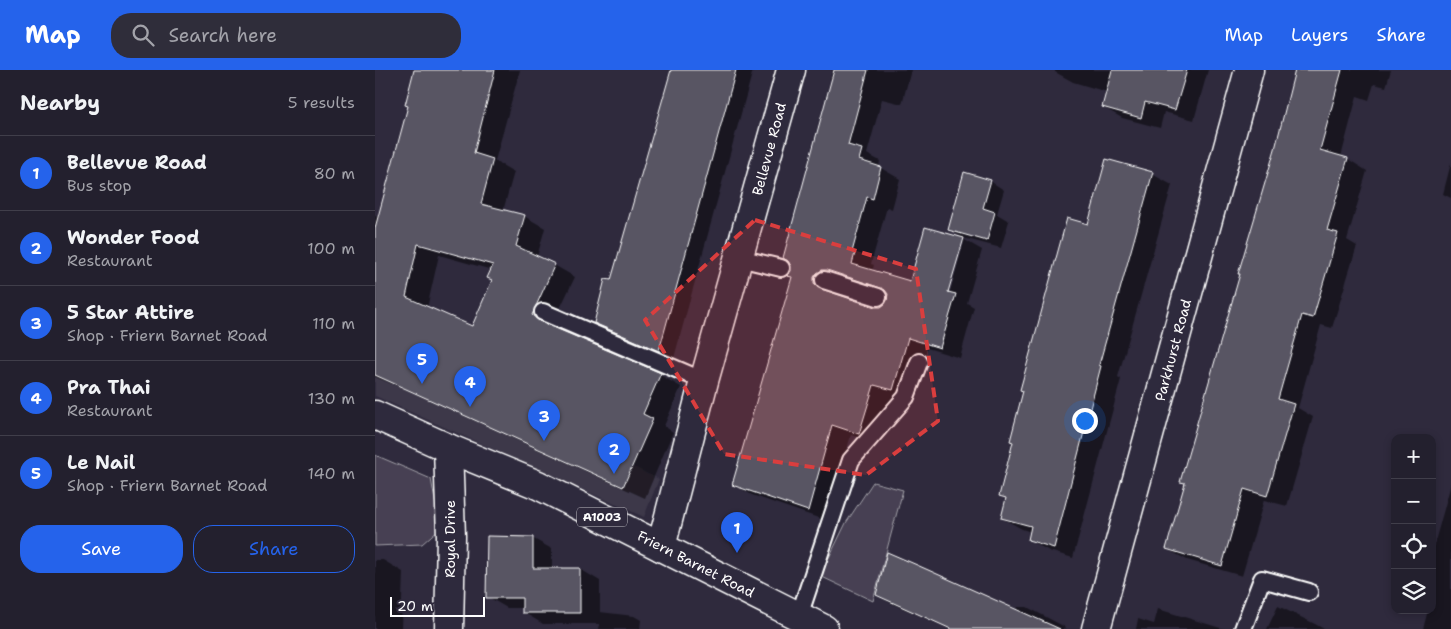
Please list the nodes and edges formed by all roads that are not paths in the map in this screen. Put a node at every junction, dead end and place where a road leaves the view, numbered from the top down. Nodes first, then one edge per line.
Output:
1 (791, 70) edge
2 (1249, 70) edge
3 (739, 258) junction
4 (781, 268) dead end
5 (824, 280) dead end
6 (878, 297) dead end
7 (543, 312) dead end
8 (919, 362) dead end
9 (704, 381) junction
10 (375, 415) edge
11 (448, 448) junction
12 (661, 547) junction
13 (1309, 592) dead end
14 (799, 616) junction
15 (448, 628) edge
16 (824, 629) edge
17 (1096, 629) edge
18 (1243, 629) edge

1 - 3 street, Bellevue Road
2 - 17 street, Parkhurst Road
3 - 4 lane
3 - 9 street, Bellevue Road
5 - 6 lane
7 - 9 lane
8 - 14 lane
9 - 12 street, Bellevue Road
10 - 11 street, Friern Barnet Road / A1003
11 - 12 street, Friern Barnet Road / A1003
11 - 15 street, Royal Drive
12 - 14 street, Friern Barnet Road / A1003
13 - 18 lane
14 - 16 street, Friern Barnet Road / A1003

